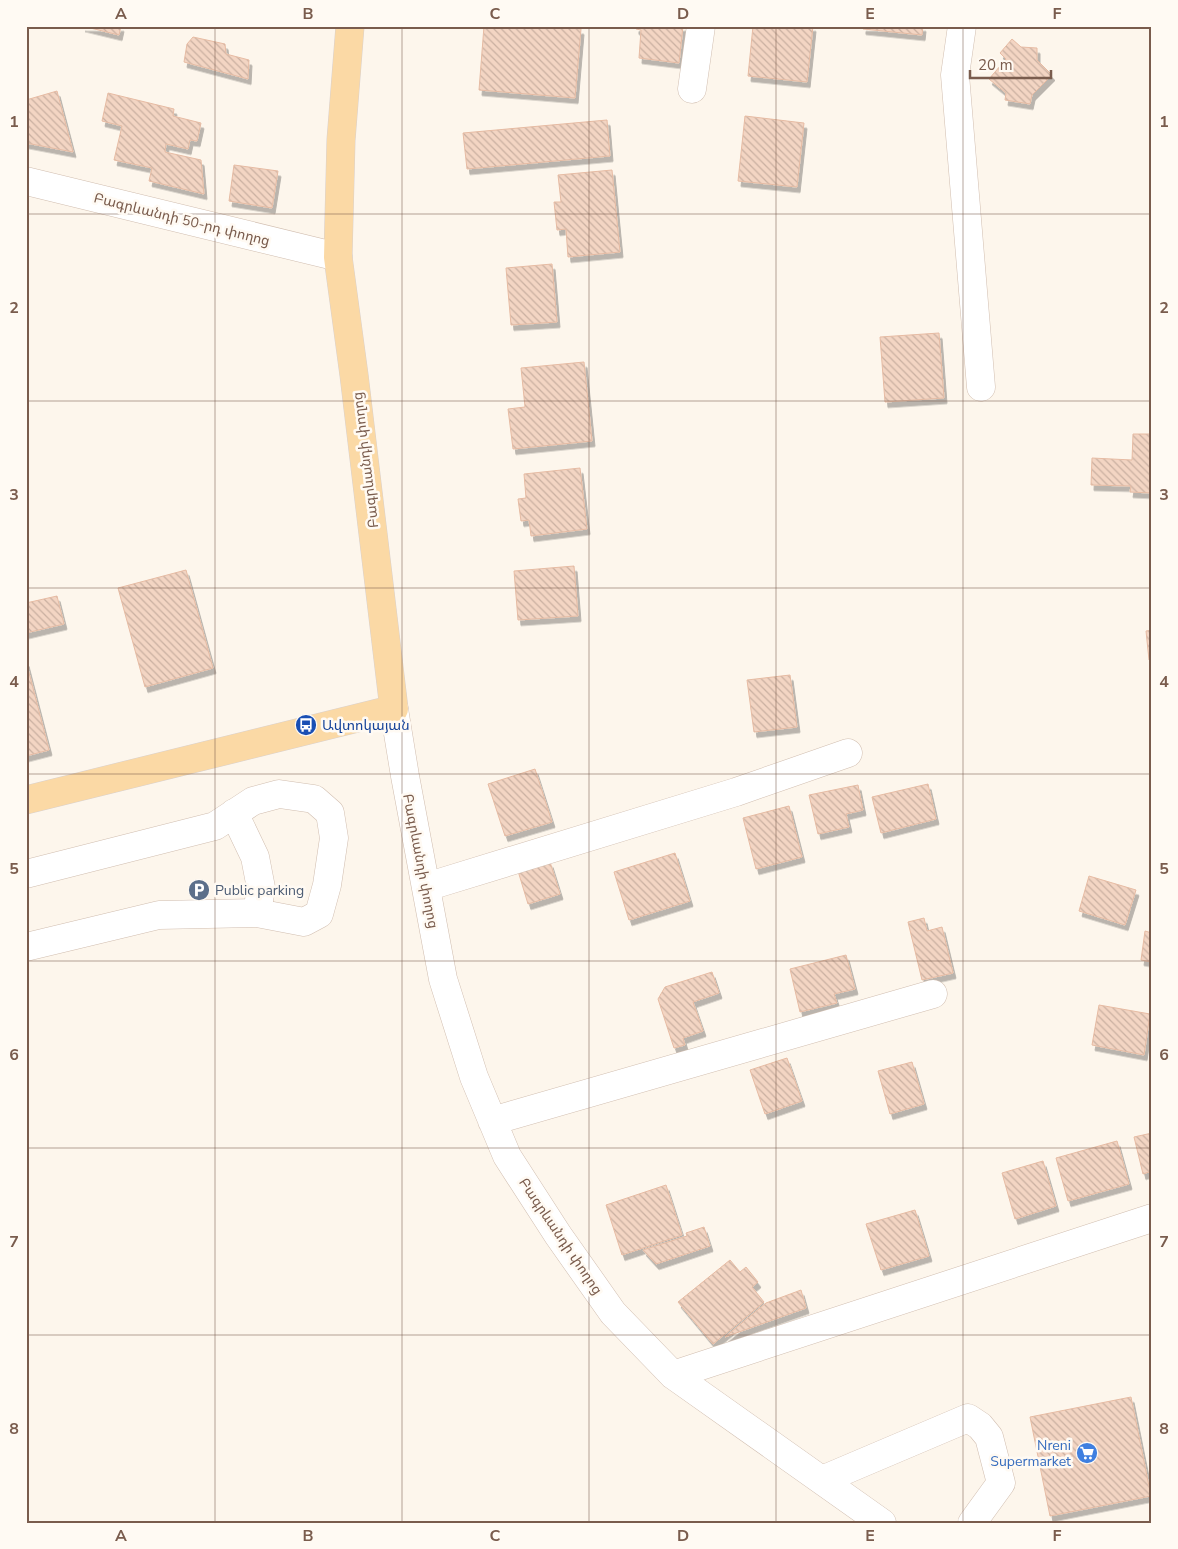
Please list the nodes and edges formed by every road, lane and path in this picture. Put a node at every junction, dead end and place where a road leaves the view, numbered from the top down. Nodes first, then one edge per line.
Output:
1 (350, 26) edge
2 (701, 26) edge
3 (962, 26) edge
4 (692, 89) dead end
5 (26, 181) edge
6 (338, 257) junction
7 (981, 387) dead end
8 (394, 709) junction
9 (848, 753) dead end
10 (26, 800) edge
11 (234, 813) junction
12 (26, 874) edge
13 (426, 887) junction
14 (257, 912) junction
15 (26, 947) edge
16 (933, 994) dead end
17 (492, 1121) junction
18 (1152, 1218) edge
19 (673, 1375) junction
20 (822, 1480) junction
21 (882, 1523) edge
22 (972, 1523) edge

1 - 6 main road, Բագրևանդի փողոց
2 - 4 street
3 - 7 street
5 - 6 street, Բագրևանդի 50-րդ փողոց
6 - 8 main road, Բագրևանդի փողոց
8 - 10 main road
8 - 13 street, Բագրևանդի փողոց
9 - 13 street
11 - 12 street
11 - 14 street
11 - 14 street
13 - 17 street, Բագրևանդի փողոց
14 - 15 street
16 - 17 street
17 - 19 street, Բագրևանդի փողոց
18 - 19 street
19 - 20 street, Բագրևանդի փողոց
20 - 21 street, Բագրևանդի փողոց
20 - 22 street

